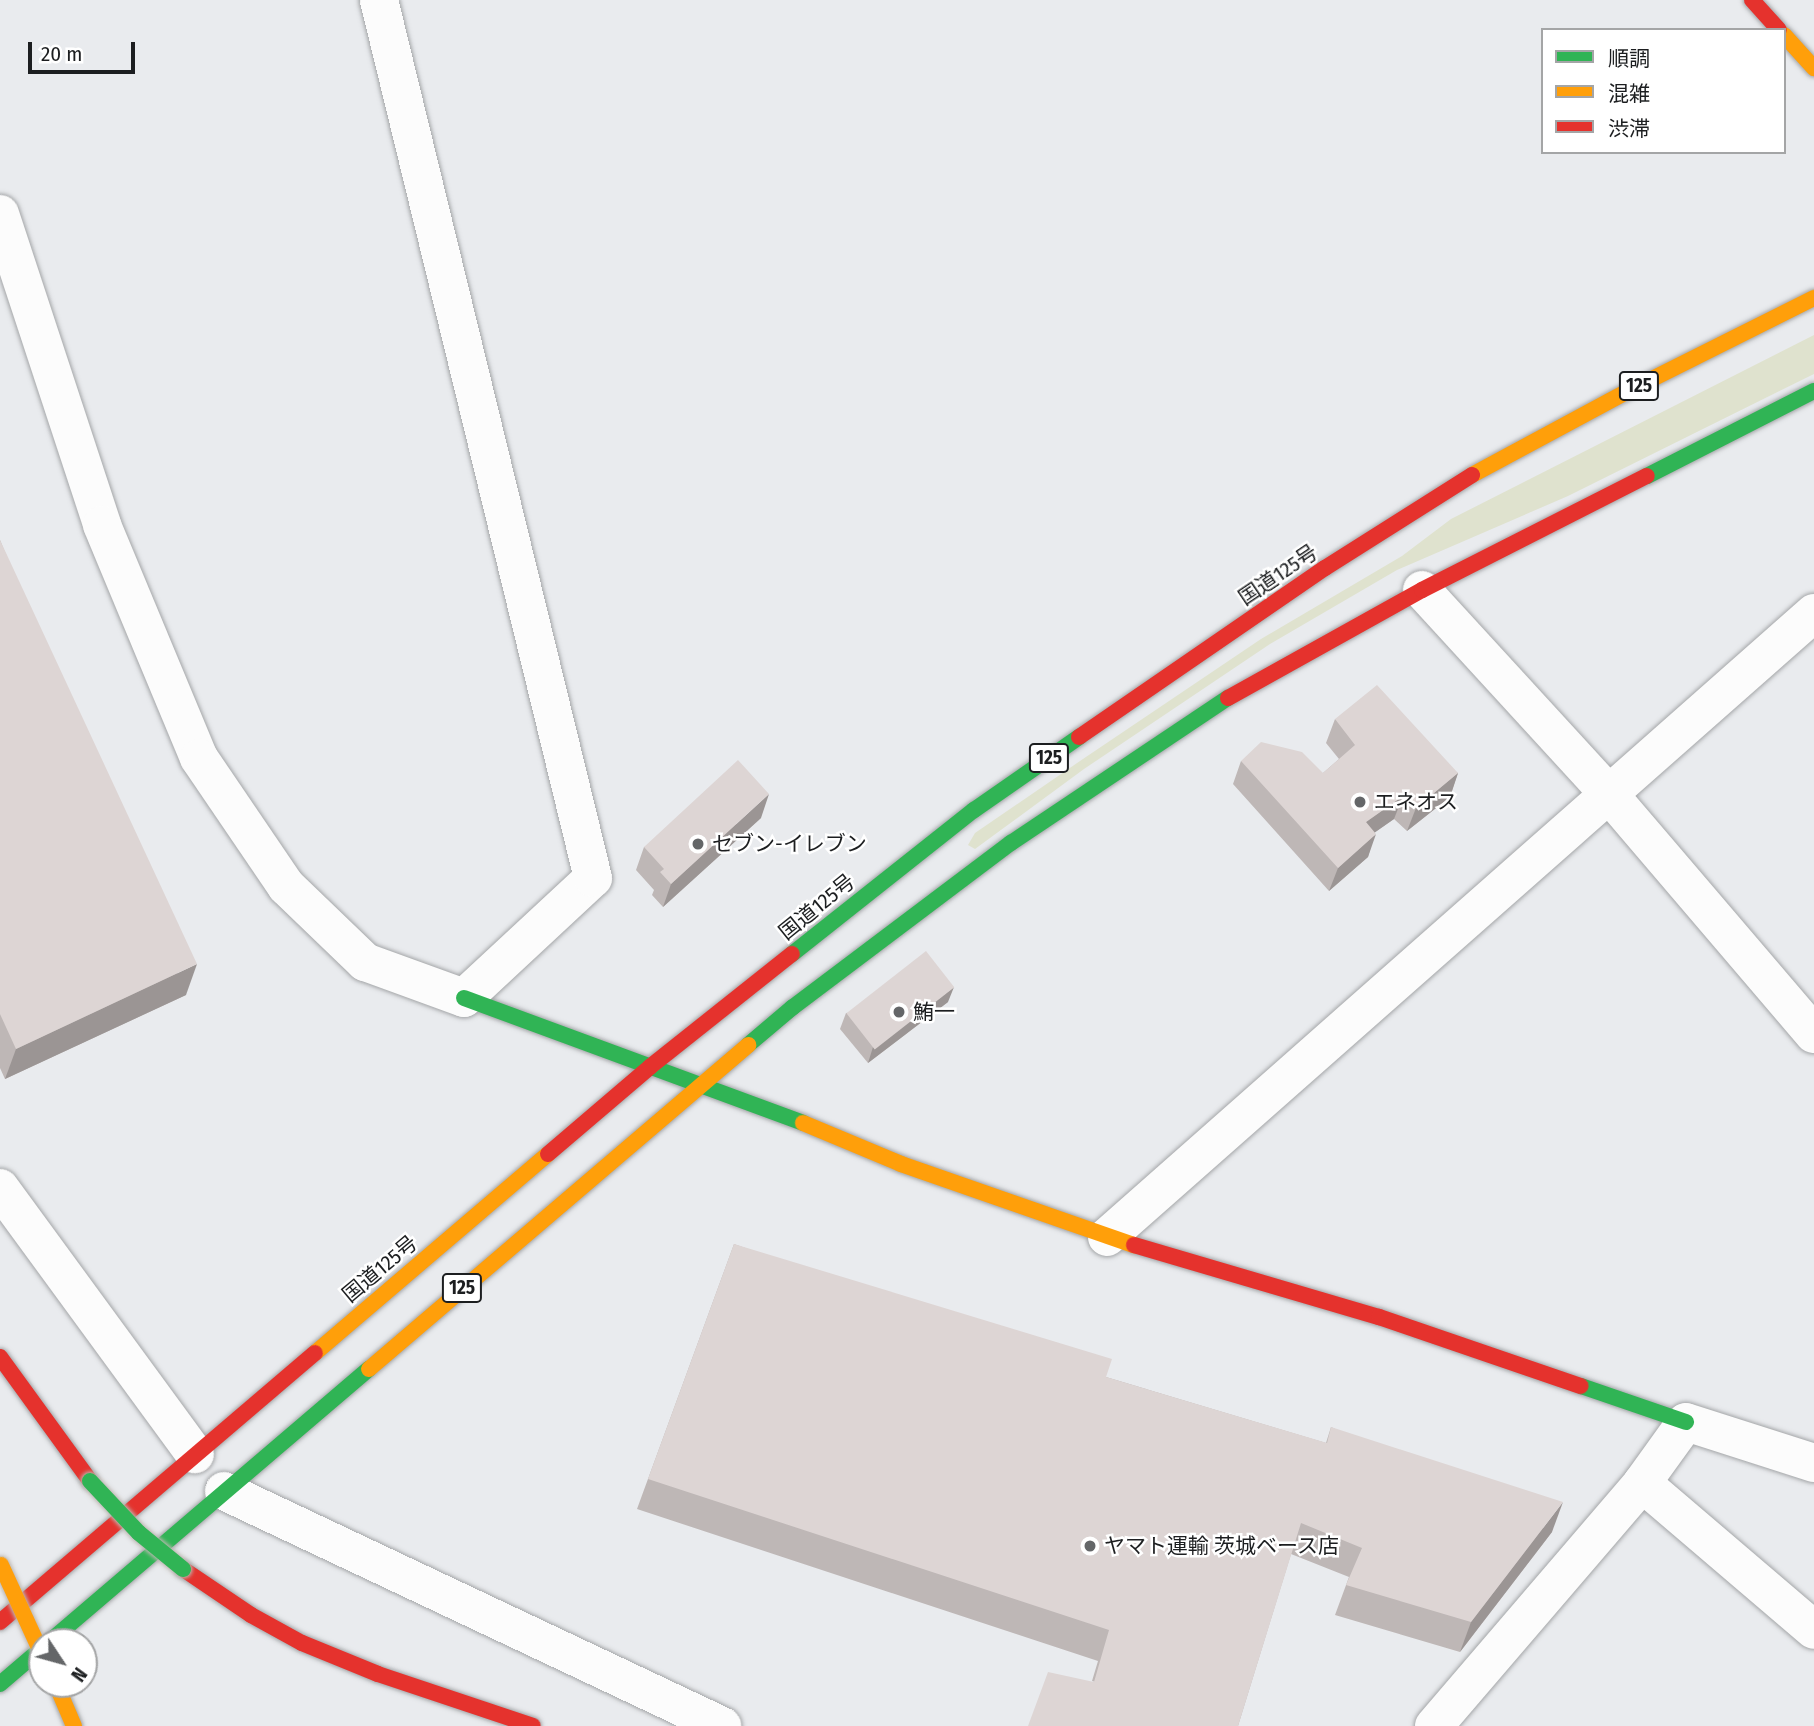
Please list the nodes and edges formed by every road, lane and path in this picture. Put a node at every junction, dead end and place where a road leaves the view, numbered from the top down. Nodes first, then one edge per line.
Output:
1 (379, 0) edge
2 (1752, 0) edge
3 (1777, 28) edge
4 (1786, 37) edge
5 (1814, 68) edge
6 (0, 214) edge
7 (1814, 298) edge
8 (1814, 391) edge
9 (1422, 590) junction
10 (1814, 613) edge
11 (1608, 793) junction
12 (464, 998) junction
13 (1814, 1034) edge
14 (651, 1066) junction
15 (700, 1084) junction
16 (0, 1188) edge
17 (1107, 1237) junction
18 (0, 1357) edge
19 (1686, 1422) junction
20 (194, 1454) junction
21 (1814, 1463) edge
22 (1642, 1483) junction
23 (224, 1491) junction
24 (1, 1564) edge
25 (0, 1622) edge
26 (30, 1628) edge
27 (65, 1628) edge
28 (1814, 1630) edge
29 (28, 1660) edge
30 (0, 1684) edge
31 (62, 1698) edge
32 (74, 1726) edge
33 (533, 1726) edge
34 (722, 1726) edge
35 (1434, 1726) edge

1 - 12 street
2 - 3 main road
4 - 5 main road
6 - 12 street
7 - 14 main road, 国道125号 / 125
8 - 9 main road, 125
9 - 11 street
9 - 15 main road, 125
10 - 11 street
11 - 13 street
11 - 17 street
12 - 14 main road
14 - 15 main road
14 - 20 main road, 国道125号 / 125
15 - 17 main road
15 - 23 main road, 125
16 - 20 street
17 - 19 main road
18 - 33 main road, bridge
19 - 21 street
19 - 22 street
20 - 25 main road, 国道125号 / 125
22 - 28 street
22 - 35 street
23 - 27 main road, 125
23 - 34 street
24 - 26 main road, bridge
29 - 30 main road
31 - 32 main road

